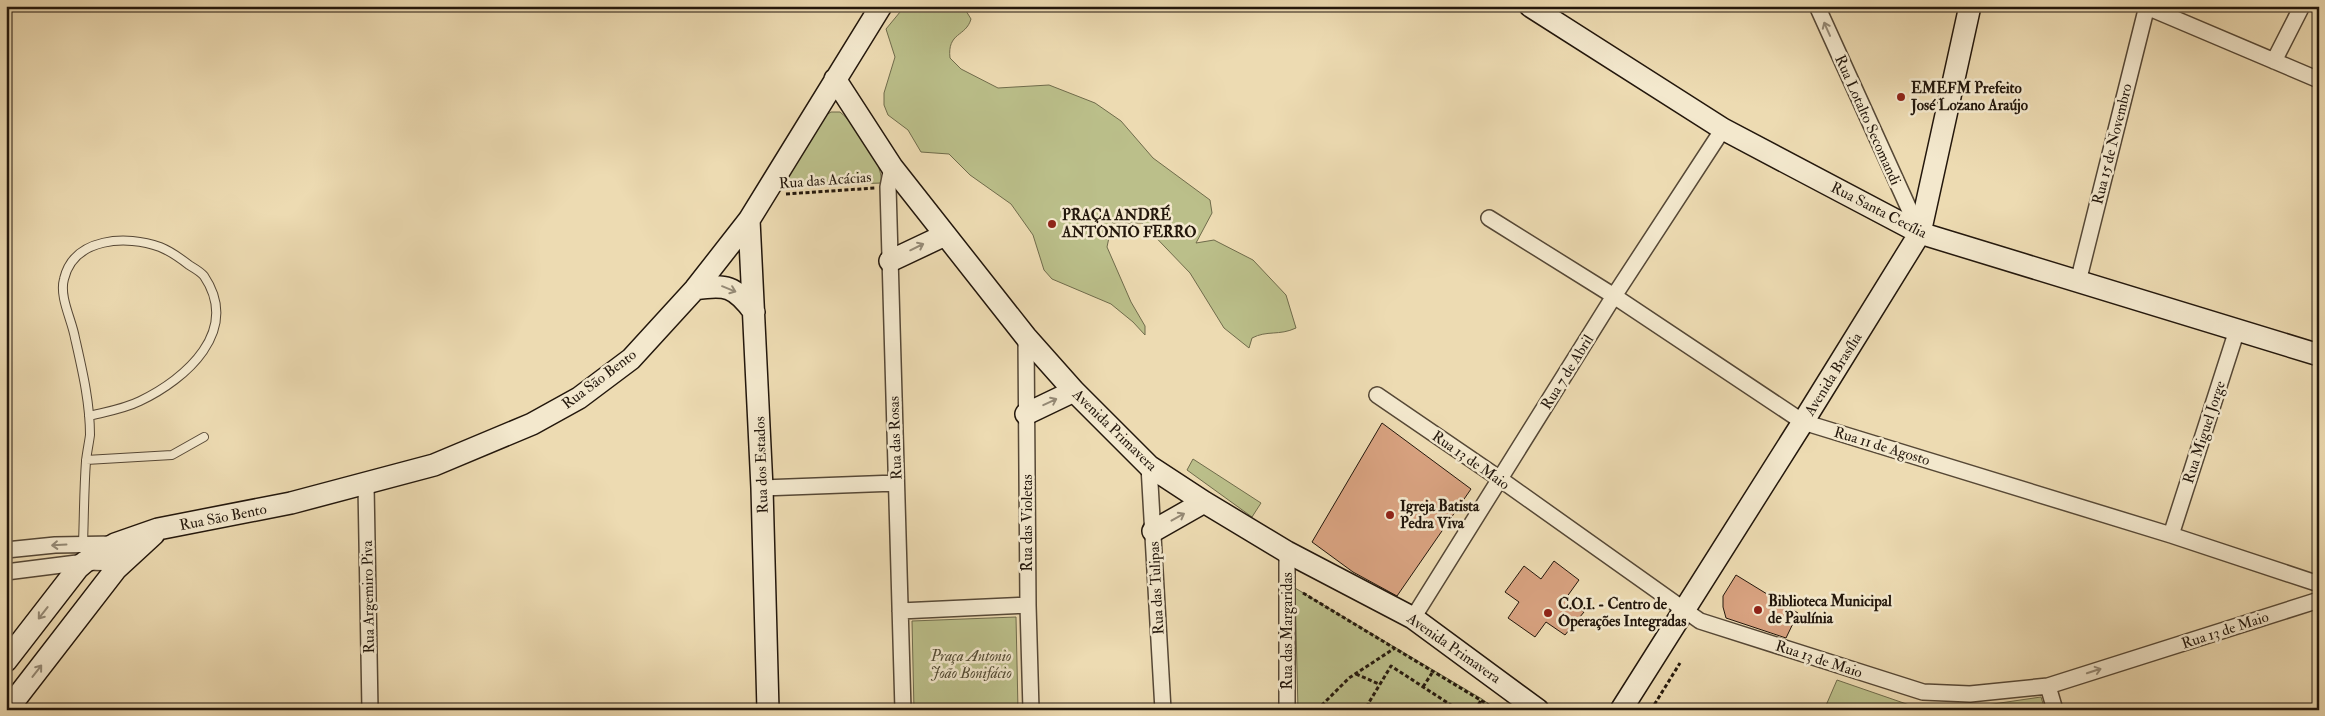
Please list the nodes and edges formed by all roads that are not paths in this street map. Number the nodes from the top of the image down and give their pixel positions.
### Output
1 (882, 6) edge
2 (1530, 6) edge
3 (1817, 6) edge
4 (1970, 6) edge
5 (2302, 6) edge
6 (2147, 7) edge
7 (2274, 61) junction
8 (835, 79) junction
9 (2319, 80) edge
10 (1723, 128) junction
11 (890, 177) junction
12 (1488, 218) dead end
13 (749, 220) junction
14 (1920, 233) junction
15 (945, 235) junction
16 (890, 261) junction
17 (2078, 282) junction
18 (695, 289) junction
19 (1614, 296) junction
20 (754, 312) junction
21 (2237, 330) junction
22 (1026, 337) junction
23 (2319, 355) edge
24 (1074, 391) junction
25 (1377, 396) dead end
26 (1026, 414) junction
27 (89, 416) junction
28 (1803, 422) junction
29 (204, 437) dead end
30 (86, 460) junction
31 (1149, 466) junction
32 (1500, 479) junction
33 (896, 483) junction
34 (366, 485) junction
35 (762, 488) junction
36 (1204, 502) junction
37 (158, 529) junction
38 (1152, 531) junction
39 (2171, 535) junction
40 (6, 550) edge
41 (1287, 552) junction
42 (84, 553) junction
43 (119, 553) junction
44 (6, 572) edge
45 (2319, 584) edge
46 (2319, 600) edge
47 (1028, 605) junction
48 (1683, 609) junction
49 (900, 611) junction
50 (1413, 618) junction
51 (6, 660) edge
52 (2048, 686) junction
53 (7, 710) edge
54 (370, 710) edge
55 (768, 710) edge
56 (903, 710) edge
57 (1031, 710) edge
58 (1163, 710) edge
59 (1287, 710) edge
60 (1538, 710) edge
61 (1621, 710) edge
62 (2055, 710) edge

1 - 8 street, Rua São Bento
2 - 10 street, Rua Santa Cecília
14 -> 3 street, Rua Lotalto Secomandi
4 - 14 street, Avenida Brasília
5 - 7 street
6 - 7 street
6 - 17 street, Rua 15 de Novembro
7 - 9 street
8 - 11 street, Avenida Primavera
8 - 13 street, Rua São Bento
10 - 14 street, Rua Santa Cecília
10 - 19 street, Rua 7 de Abril
11 - 15 street, Avenida Primavera
11 - 16 street, Rua das Rosas
12 - 19 street, Rua 11 de Agosto
13 - 18 street, Rua São Bento
13 - 20 street, Rua dos Estados
14 - 17 street, Rua Santa Cecília
14 - 28 street, Avenida Brasília
16 -> 15 street
15 - 22 street, Avenida Primavera
16 - 33 street, Rua das Rosas
17 - 21 street, Rua Santa Cecília
18 -> 20 street
18 - 34 street, Rua São Bento
19 - 28 street, Rua 11 de Agosto
19 - 32 street, Rua 7 de Abril
20 - 35 street, Rua dos Estados
21 - 23 street, Rua Santa Cecília
21 - 39 street, Rua Miguel Jorge
22 - 24 street, Avenida Primavera
22 - 26 street, Rua das Violetas
26 -> 24 street
24 - 31 street, Avenida Primavera
25 - 32 street, Rua 13 de Maio
26 - 47 street, Rua das Violetas
27 - 27 lane
27 - 30 lane
28 - 39 street, Rua 11 de Agosto
28 - 48 street, Avenida Brasília
29 - 30 lane
30 - 42 lane
31 - 36 street, Avenida Primavera
31 - 38 street, Rua das Tulipas
32 - 48 street, Rua 13 de Maio
32 - 50 street, Rua 7 de Abril
33 - 35 street
33 - 49 street, Rua das Rosas
34 - 37 street, Rua São Bento
34 - 54 street, Rua Argemiro Piva
35 - 55 street, Rua dos Estados
38 -> 36 street
36 - 41 street, Avenida Primavera
37 - 43 street, Rua São Bento
37 - 43 street, Rua São Bento
38 - 58 street, Rua das Tulipas
39 - 45 street, Rua 11 de Agosto
42 -> 40 street, Rua São Bento
41 - 50 street, Avenida Primavera
41 - 59 street, Rua das Margaridas
42 - 43 street, Rua São Bento
42 - 44 street, Rua São Bento
42 -> 51 street
53 -> 43 street
52 -> 46 street, Rua 13 de Maio
47 - 49 street
47 - 57 street, Rua das Violetas
48 - 52 street, Rua 13 de Maio
48 - 61 street, Avenida Brasília
49 - 56 street, Rua das Rosas
50 - 60 street, Avenida Primavera
52 - 62 street

